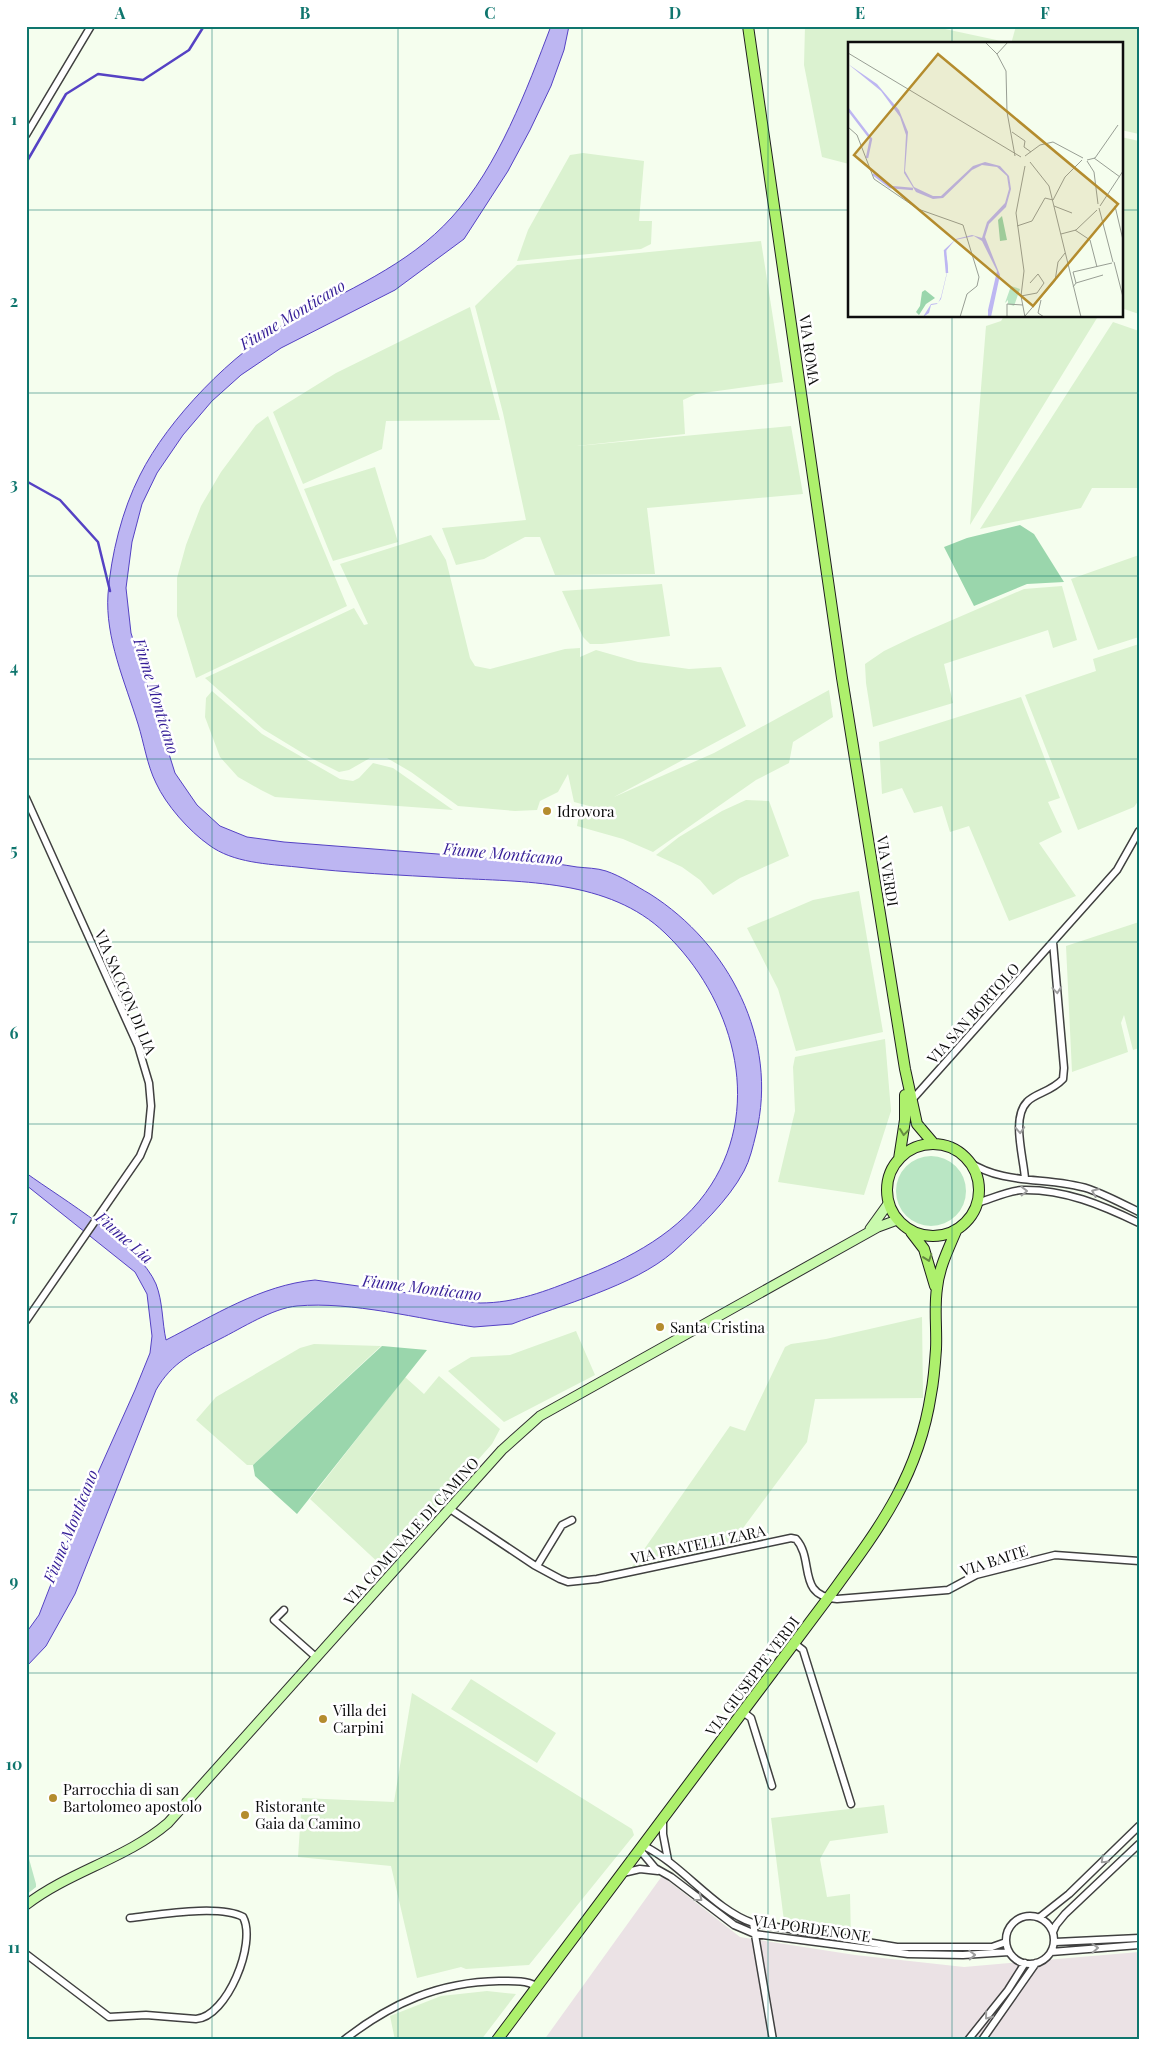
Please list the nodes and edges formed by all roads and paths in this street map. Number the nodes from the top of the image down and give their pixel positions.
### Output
1 (91, 26) edge
2 (748, 26) edge
3 (26, 135) edge
4 (842, 678) joint
5 (26, 798) edge
6 (1139, 831) edge
7 (1053, 942) junction
8 (905, 1069) junction
9 (911, 1101) junction
10 (934, 1144) junction
11 (898, 1159) junction
12 (969, 1162) junction
13 (1025, 1179) junction
14 (977, 1203) junction
15 (888, 1204) junction
16 (1139, 1212) edge
17 (897, 1220) junction
18 (1139, 1223) edge
19 (910, 1231) junction
20 (956, 1231) junction
21 (865, 1234) junction
22 (936, 1290) junction
23 (26, 1321) edge
24 (450, 1509) junction
25 (572, 1520) dead end
26 (1139, 1561) edge
27 (537, 1566) junction
28 (828, 1598) junction
29 (284, 1610) dead end
30 (794, 1643) junction
31 (317, 1658) junction
32 (743, 1712) junction
33 (772, 1786) dead end
34 (850, 1804) dead end
35 (663, 1820) junction
36 (1139, 1826) edge
37 (1139, 1844) edge
38 (642, 1848) junction
39 (668, 1860) junction
40 (659, 1871) junction
41 (623, 1873) junction
42 (26, 1905) edge
43 (1040, 1917) junction
44 (130, 1918) dead end
45 (753, 1924) junction
46 (1053, 1932) junction
47 (754, 1934) junction
48 (1139, 1938) edge
49 (1006, 1942) junction
50 (1054, 1942) junction
51 (1139, 1945) edge
52 (1009, 1952) junction
53 (1052, 1952) junction
54 (26, 1954) edge
55 (1026, 1963) junction
56 (1036, 1963) junction
57 (536, 1986) junction
58 (344, 2040) edge
59 (497, 2040) edge
60 (773, 2040) edge
61 (968, 2040) edge
62 (982, 2040) edge

1 - 3 street
2 - 4 main road, VIA ROMA
4 - 8 main road, VIA VERDI
5 - 23 street, VIA SACCON DI LIA
6 - 7 street, VIA SAN BORTOLO
7 - 9 street, VIA SAN BORTOLO
7 -> 13 street
8 - 9 main road
8 -> 11 main road
9 - 10 main road
10 - 11 main road
10 - 12 main road
11 - 15 main road
12 - 13 street
12 - 14 main road
16 -> 13 street
14 -> 18 street
14 - 20 main road
15 - 17 main road
15 - 21 street, VIA COMUNALE DI CAMINO
17 - 19 main road
17 - 21 street, VIA COMUNALE DI CAMINO
19 - 20 main road
19 -> 22 main road
20 - 22 main road
21 - 24 street, VIA COMUNALE DI CAMINO
22 - 28 main road, VIA GIUSEPPE VERDI
24 - 27 street, VIA FRATELLI ZARA
24 - 31 street, VIA COMUNALE DI CAMINO
25 - 27 street
26 - 28 street, VIA BAITE
27 - 28 street, VIA FRATELLI ZARA
28 - 30 main road, VIA GIUSEPPE VERDI
29 - 31 street
30 - 32 main road, VIA GIUSEPPE VERDI
30 - 34 street
31 - 42 street, VIA COMUNALE DI CAMINO
32 - 33 street
32 - 35 main road, VIA GIUSEPPE VERDI
35 - 38 main road, VIA GIUSEPPE VERDI
35 - 39 street
36 -> 43 street
37 - 46 street
38 - 39 street, VIA PORDENONE
38 - 40 street, VIA PORDENONE
38 - 41 main road, VIA GIUSEPPE VERDI
39 - 45 street, VIA PORDENONE
40 - 41 street
40 -> 47 street, VIA PORDENONE
41 - 57 main road, VIA GIUSEPPE VERDI
43 - 46 street
43 - 49 street
44 - 54 street
45 - 47 street
45 - 49 street, VIA PORDENONE
46 - 50 street
47 -> 52 street, VIA PORDENONE
47 - 60 street
48 - 50 street
49 - 52 street
50 - 53 street
53 -> 51 street
52 - 55 street
53 - 56 street
55 - 56 street
55 -> 61 street
56 - 62 street
57 - 58 street
57 - 59 main road, VIA GIUSEPPE VERDI

